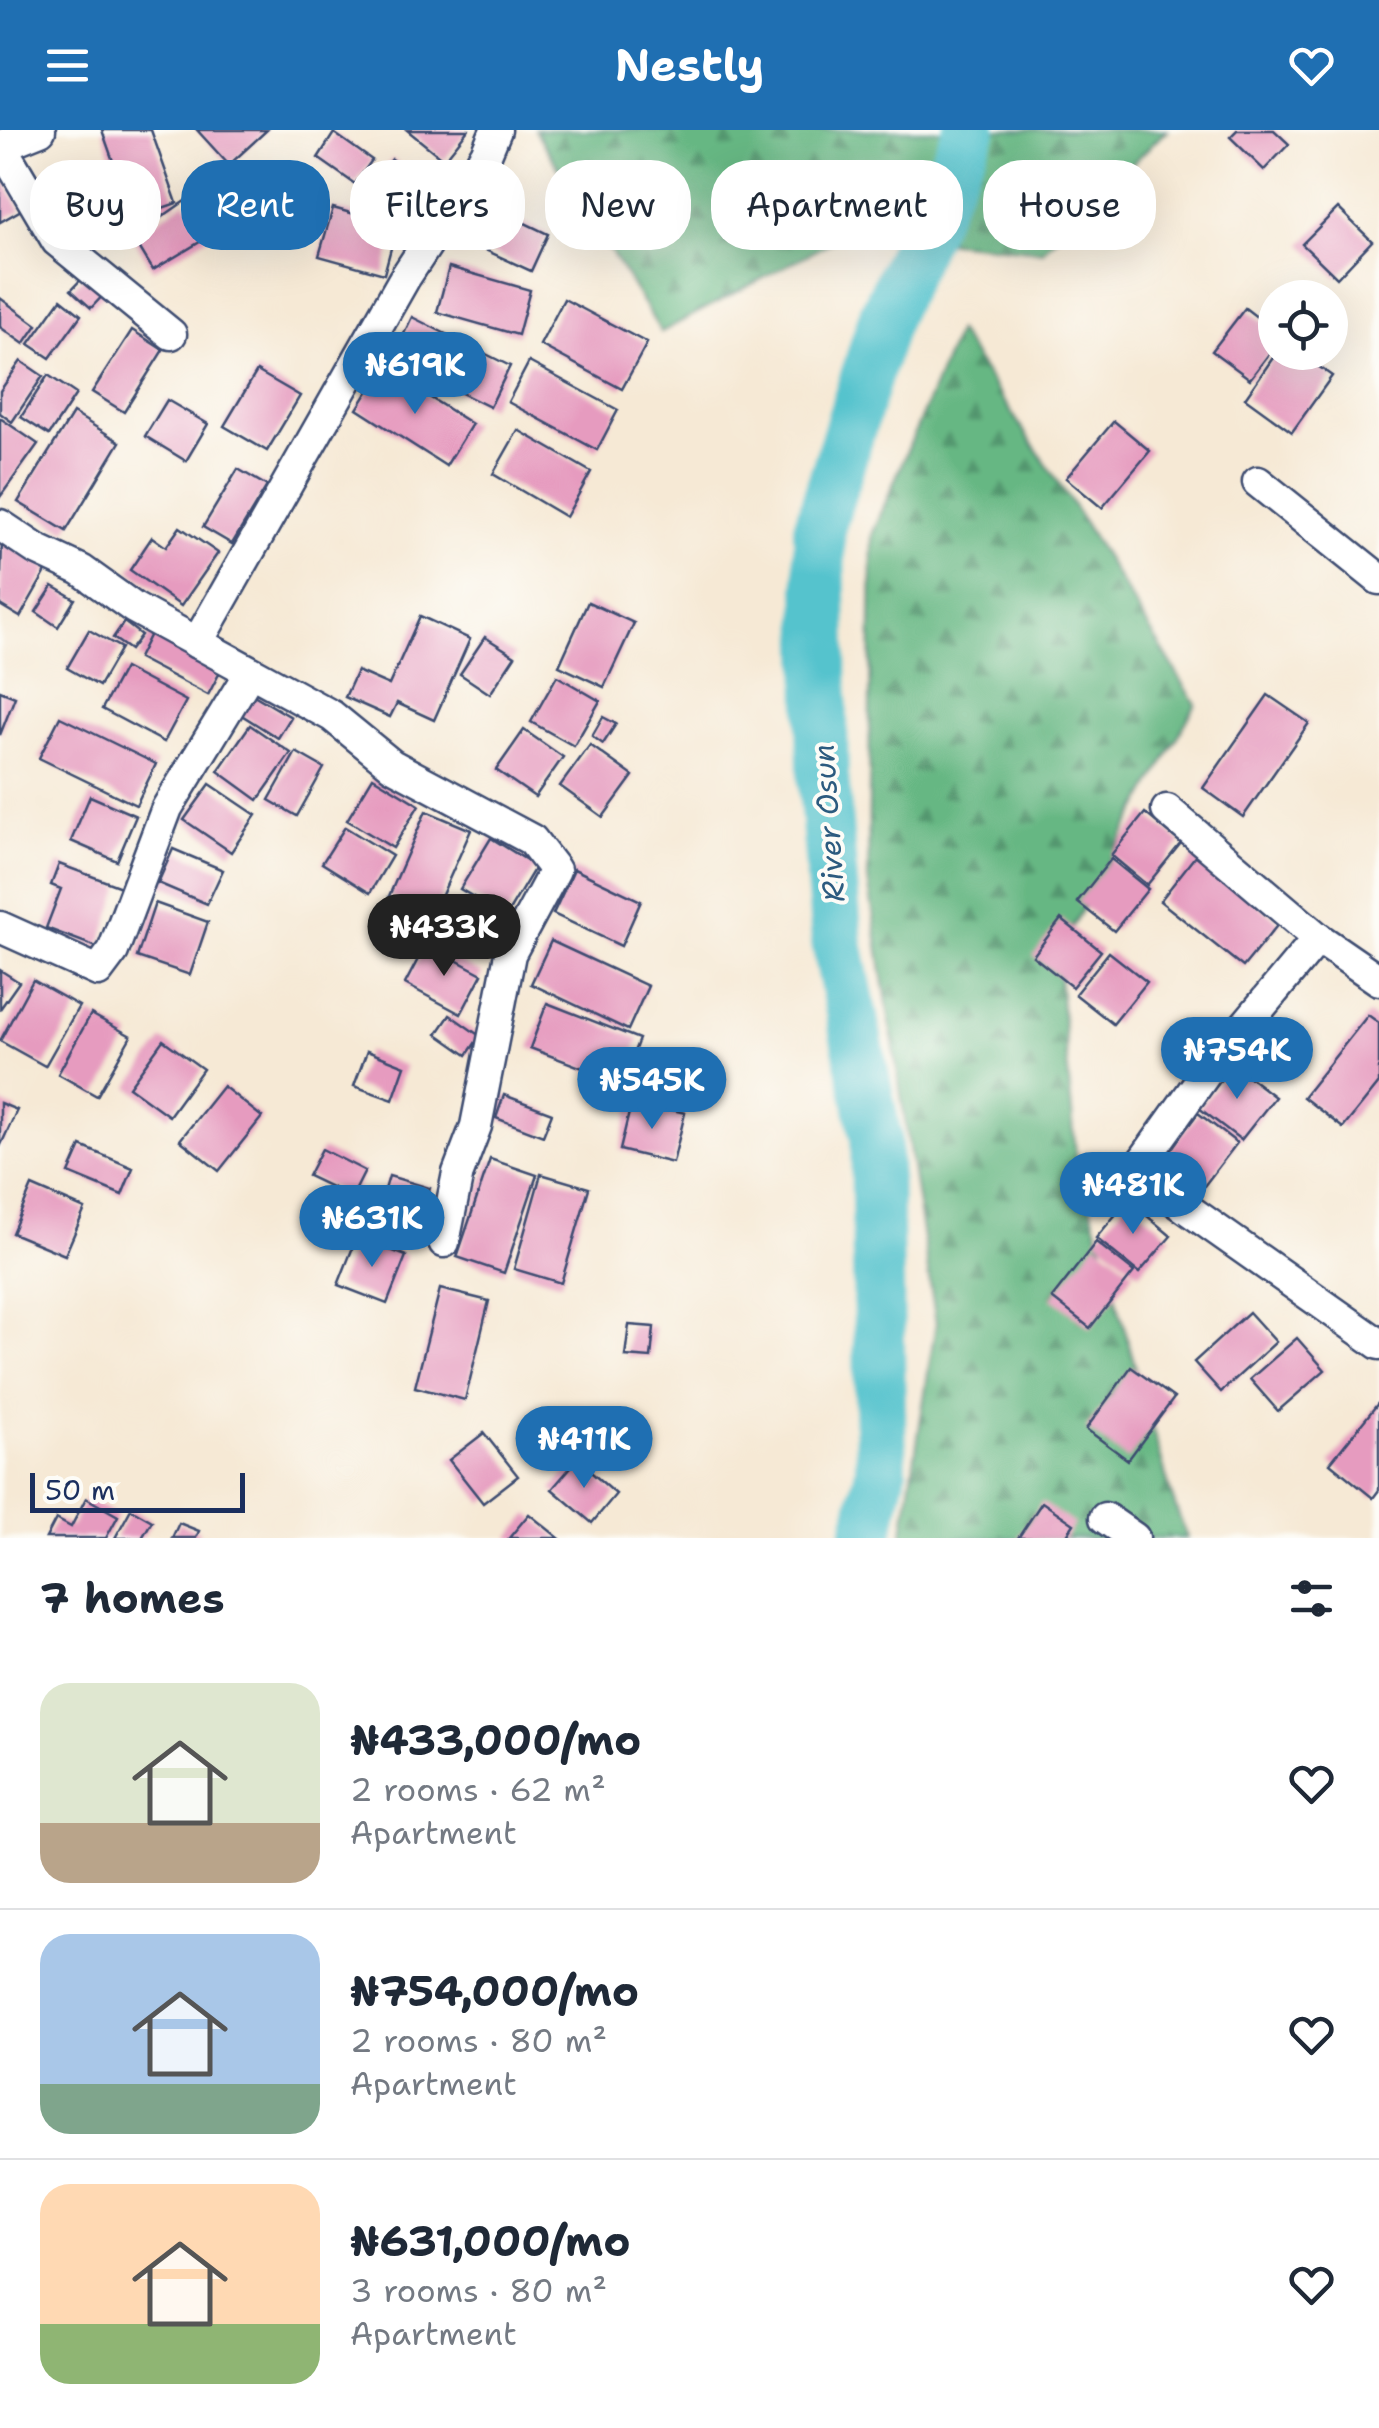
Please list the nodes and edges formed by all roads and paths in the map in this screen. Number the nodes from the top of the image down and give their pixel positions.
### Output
1 (40, 130) edge
2 (496, 130) edge
3 (1, 146) edge
4 (171, 334) dead end
5 (1258, 482) dead end
6 (0, 525) edge
7 (1379, 578) edge
8 (197, 643) junction
9 (250, 672) junction
10 (1168, 810) dead end
11 (0, 927) edge
12 (1318, 938) junction
13 (1379, 980) edge
14 (444, 1242) dead end
15 (1379, 1344) edge
16 (1105, 1518) dead end
17 (1134, 1538) edge

1 - 3 street
2 - 8 street
3 - 4 street
5 - 7 street
6 - 8 street
8 - 9 street
9 - 11 street
9 - 14 street
10 - 12 street
12 - 13 street
12 - 15 street
16 - 17 street

